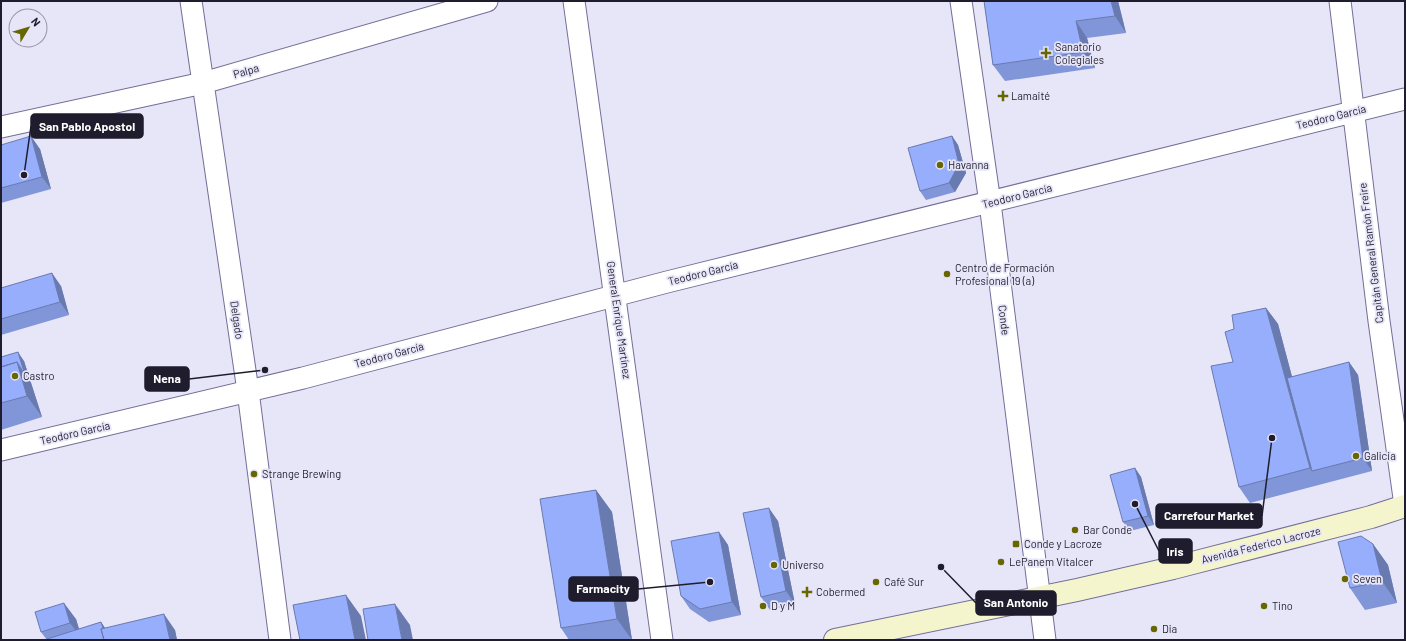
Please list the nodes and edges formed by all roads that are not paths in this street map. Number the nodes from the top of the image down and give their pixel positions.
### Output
1 (191, 1) edge
2 (487, 1) edge
3 (574, 1) edge
4 (961, 1) edge
5 (1340, 1) edge
6 (203, 83) junction
7 (1405, 99) edge
8 (1354, 111) junction
9 (1, 127) edge
10 (990, 203) junction
11 (616, 295) junction
12 (248, 391) junction
13 (1, 450) edge
14 (1405, 505) edge
15 (1040, 597) junction
16 (280, 640) edge
17 (662, 640) edge
18 (835, 640) edge
19 (1045, 640) edge

1 - 6 street, Delgado
2 - 6 street, Palpa
3 - 11 street, General Enrique Martínez
4 - 10 street, Conde
5 - 8 street, Capitán General Ramón Freire
6 - 9 street, Palpa
6 - 12 street, Delgado
7 - 8 street, Teodoro García
8 - 10 street, Teodoro García
8 - 14 street, Capitán General Ramón Freire
10 - 11 street, Teodoro García
10 - 15 street, Conde
11 - 12 street, Teodoro García
11 - 17 street, General Enrique Martínez
12 - 13 street, Teodoro García
12 - 16 street, Delgado
14 - 15 main road, Avenida Federico Lacroze
15 - 18 main road, Avenida Federico Lacroze
15 - 19 street, Conde

